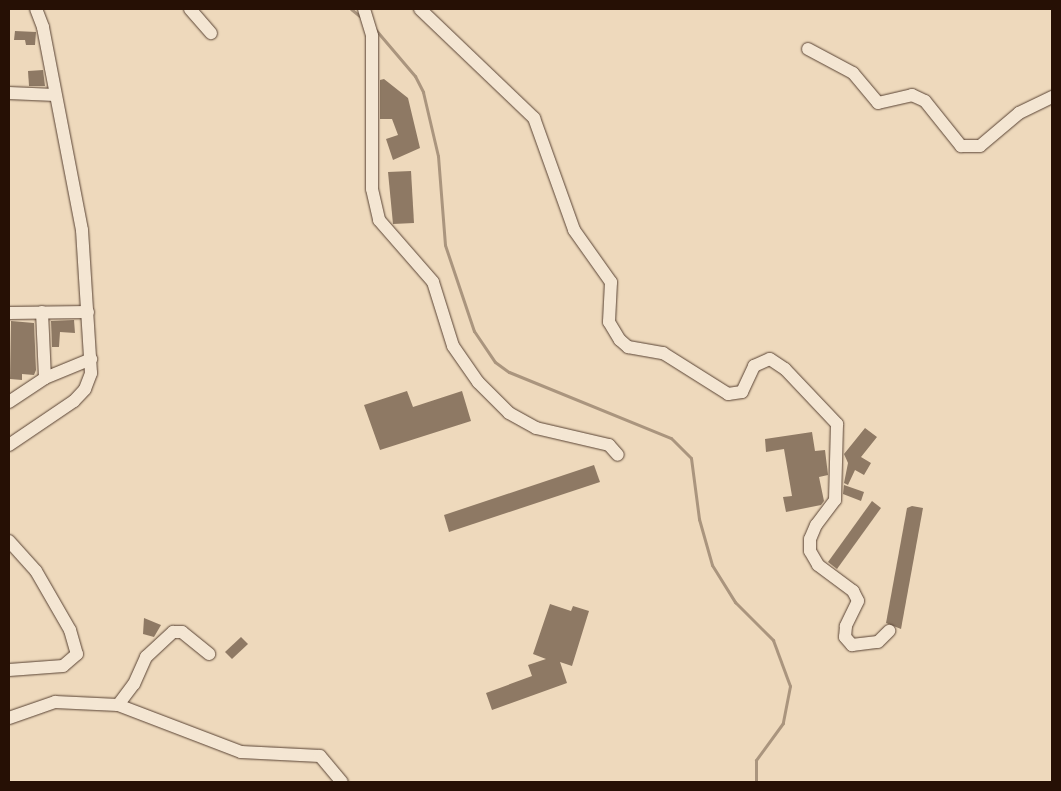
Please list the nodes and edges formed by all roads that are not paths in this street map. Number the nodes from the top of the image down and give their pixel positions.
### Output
1 (36, 9) edge
2 (190, 9) edge
3 (364, 9) edge
4 (420, 9) edge
5 (211, 33) dead end
6 (808, 49) dead end
7 (9, 92) edge
8 (55, 95) junction
9 (1052, 97) edge
10 (42, 312) junction
11 (88, 312) junction
12 (9, 313) edge
13 (91, 359) junction
14 (45, 378) junction
15 (9, 401) edge
16 (9, 445) edge
17 (618, 455) dead end
18 (9, 541) edge
19 (889, 631) dead end
20 (209, 654) dead end
21 (9, 670) edge
22 (118, 705) junction
23 (9, 718) edge
24 (342, 782) edge

1 - 8 street
2 - 5 street
3 - 17 street
4 - 19 street
6 - 9 street
7 - 8 street
8 - 11 street
10 - 11 street
10 - 12 street
10 - 14 street
11 - 13 street
13 - 14 street
13 - 16 street
14 - 15 street
18 - 21 street
20 - 22 street
22 - 23 street
22 - 24 street

